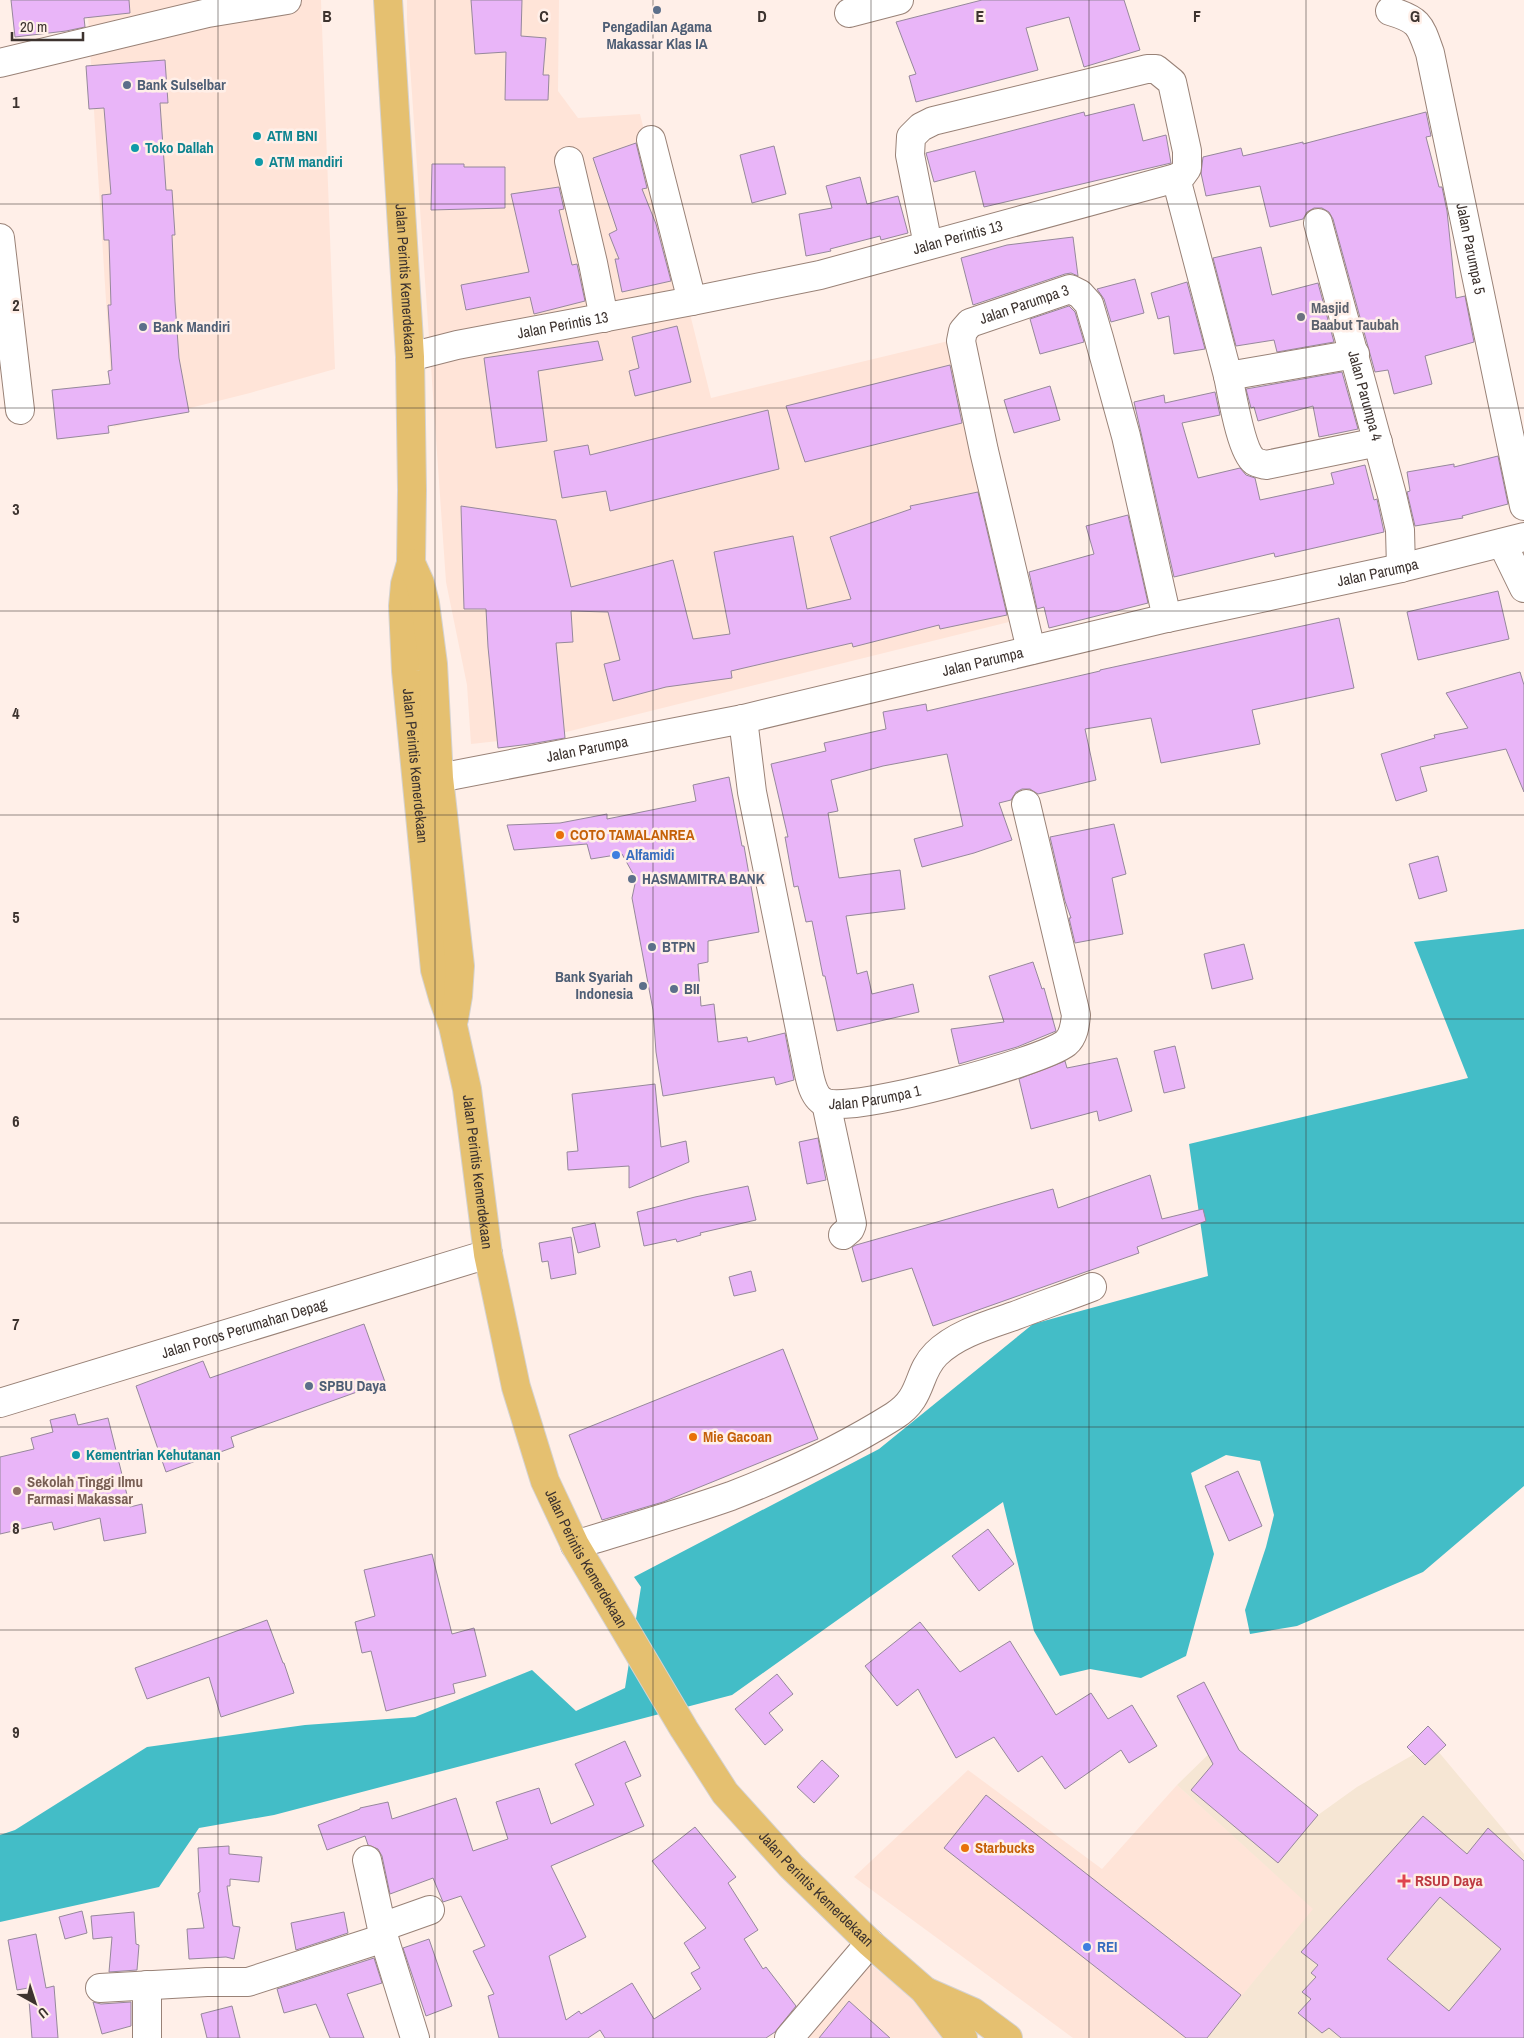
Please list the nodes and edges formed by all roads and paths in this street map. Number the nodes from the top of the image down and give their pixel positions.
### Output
1 (287, 0) edge
2 (388, 0) edge
3 (899, 0) edge
4 (1390, 11) dead end
5 (849, 13) dead end
6 (0, 63) edge
7 (651, 140) dead end
8 (569, 162) dead end
9 (1176, 178) junction
10 (1318, 223) dead end
11 (0, 238) edge
12 (928, 244) junction
13 (692, 301) junction
14 (604, 318) junction
15 (1355, 354) junction
16 (410, 357) junction
17 (7, 372) edge
18 (1228, 376) junction
19 (20, 410) dead end
20 (1378, 442) junction
21 (1524, 506) edge
22 (1513, 540) edge
23 (411, 563) junction
24 (1400, 568) junction
25 (1524, 588) edge
26 (1168, 618) junction
27 (1030, 650) junction
28 (743, 719) junction
29 (439, 778) junction
30 (1026, 804) dead end
31 (453, 1026) junction
32 (826, 1103) junction
33 (843, 1235) dead end
34 (488, 1254) junction
35 (1092, 1287) dead end
36 (0, 1403) edge
37 (575, 1544) junction
38 (367, 1860) dead end
39 (430, 1910) dead end
40 (383, 1933) junction
41 (870, 1943) junction
42 (147, 1986) junction
43 (100, 1988) dead end
44 (924, 1990) junction
45 (148, 2038) edge
46 (415, 2038) edge
47 (789, 2038) edge
48 (963, 2038) edge
49 (1008, 2038) edge

1 - 6 street
2 - 16 highway, Jalan Perintis Kemerdekaan
3 - 5 street
4 - 21 street, Jalan Parumpa 5
7 - 13 street
8 - 14 street
9 - 12 street, Jalan Perintis 13
9 - 12 street
9 - 18 street
10 - 15 street, Jalan Parumpa 4
11 - 17 street
12 - 13 street, Jalan Perintis 13
13 - 14 street, Jalan Perintis 13
14 - 16 street, Jalan Perintis 13
15 - 18 street
15 - 20 street, Jalan Parumpa 4
16 - 23 highway, Jalan Perintis Kemerdekaan
17 - 19 street
18 - 20 street
20 - 24 street, Jalan Parumpa 4
22 - 24 street, Jalan Parumpa
22 - 25 street
23 - 29 highway, Jalan Perintis Kemerdekaan
23 - 31 highway, Jalan Perintis Kemerdekaan
24 - 26 street, Jalan Parumpa
26 - 27 street, Jalan Parumpa
26 - 27 street, Jalan Parumpa 3
27 - 28 street, Jalan Parumpa
28 - 29 street, Jalan Parumpa
28 - 32 street, Jalan Parumpa 1
29 - 31 highway, Jalan Perintis Kemerdekaan
30 - 32 street, Jalan Parumpa 1
31 - 34 highway, Jalan Perintis Kemerdekaan
32 - 33 street
34 - 36 street, Jalan Poros Perumahan Depag
34 - 37 highway, Jalan Perintis Kemerdekaan
35 - 37 street
37 - 41 highway, Jalan Perintis Kemerdekaan
38 - 40 street
39 - 40 street
40 - 42 street
40 - 46 street
41 - 44 highway, Jalan Perintis Kemerdekaan
41 - 47 street
42 - 43 street
42 - 45 street
44 - 48 highway, Jalan Perintis Kemerdekaan
44 - 49 highway, Jalan Perintis Kemerdekaan

